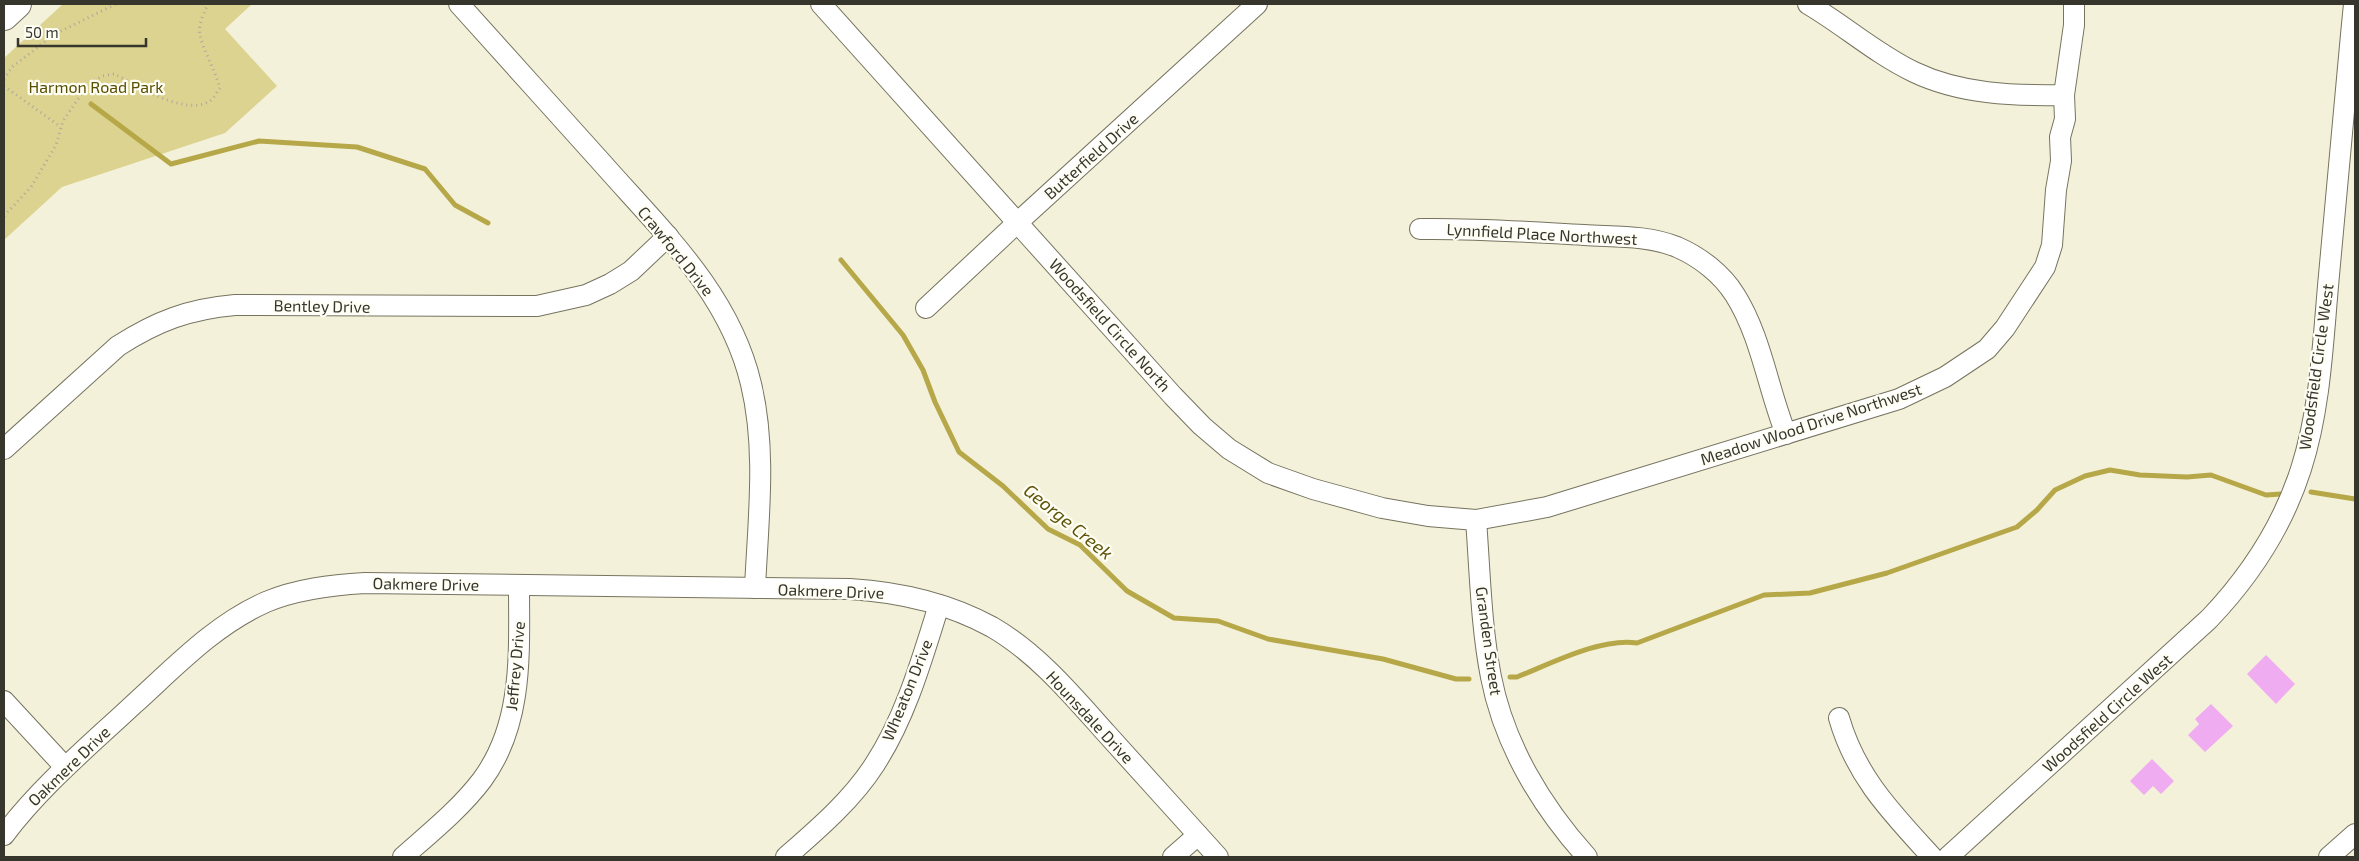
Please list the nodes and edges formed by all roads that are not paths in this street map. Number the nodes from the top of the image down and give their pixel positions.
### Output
1 (17, 4) edge
2 (459, 4) edge
3 (821, 4) edge
4 (1257, 4) edge
5 (1808, 4) edge
6 (2074, 4) edge
7 (2354, 4) edge
8 (4, 16) edge
9 (2064, 95) junction
10 (1017, 223) junction
11 (1420, 229) dead end
12 (668, 236) junction
13 (926, 308) dead end
14 (1786, 434) junction
15 (4, 449) edge
16 (1476, 520) junction
17 (519, 585) junction
18 (755, 588) junction
19 (939, 605) junction
20 (4, 702) edge
21 (1839, 718) dead end
22 (64, 767) junction
23 (2355, 834) edge
24 (4, 835) edge
25 (1198, 835) junction
26 (403, 857) edge
27 (786, 857) edge
28 (1173, 857) edge
29 (1218, 857) edge
30 (1587, 857) edge
31 (1932, 857) edge
32 (1948, 857) edge
33 (2329, 857) edge

1 - 8 main road
2 - 12 street, Crawford Drive
3 - 10 street, Woodsfield Circle North
4 - 10 street, Butterfield Drive
5 - 9 street
6 - 9 street, Meadow Wood Drive Northwest
7 - 32 street, Woodsfield Circle West
9 - 14 street, Meadow Wood Drive Northwest
10 - 13 street, Butterfield Drive
10 - 16 street, Woodsfield Circle North
11 - 14 street, Lynnfield Place Northwest
12 - 15 street, Bentley Drive
12 - 18 street, Crawford Drive
14 - 16 street, Meadow Wood Drive Northwest
16 - 30 street, Granden Street
17 - 18 street, Oakmere Drive
17 - 22 street, Oakmere Drive
17 - 26 street, Jeffrey Drive
18 - 19 street, Oakmere Drive
19 - 25 street, Hounsdale Drive
19 - 27 street, Wheaton Drive
20 - 22 street
21 - 31 street
22 - 24 street, Oakmere Drive
23 - 33 street
25 - 28 street
25 - 29 street, Hounsdale Drive

